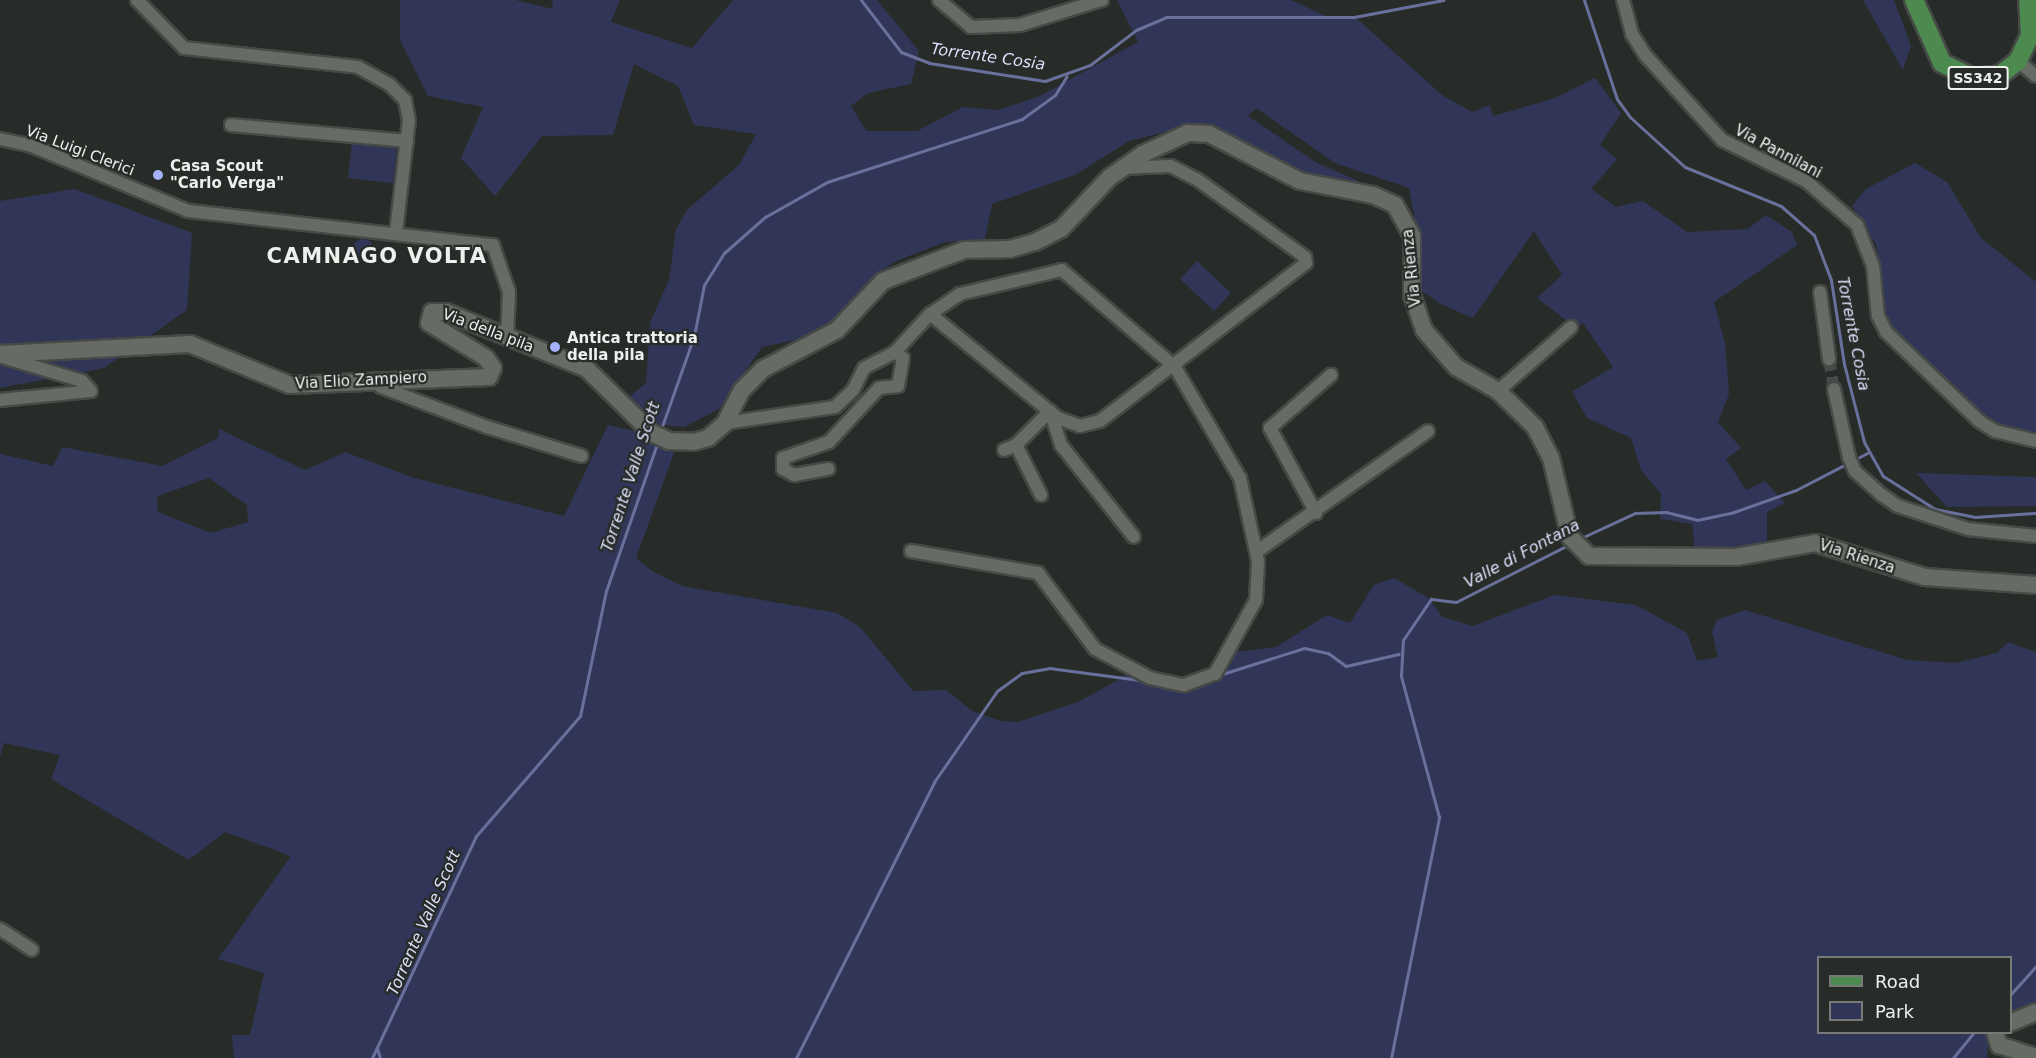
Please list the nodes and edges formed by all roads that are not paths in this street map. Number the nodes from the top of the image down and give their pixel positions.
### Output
1 (137, 0) edge
2 (939, 0) edge
3 (1102, 0) edge
4 (1623, 0) edge
5 (1914, 0) edge
6 (2028, 0) edge
7 (2018, 61) junction
8 (2036, 76) edge
9 (231, 125) dead end
10 (0, 139) edge
11 (407, 141) junction
12 (1120, 168) junction
13 (396, 232) junction
14 (1820, 292) dead end
15 (930, 314) junction
16 (428, 315) joint
17 (1571, 327) dead end
18 (507, 339) junction
19 (895, 352) junction
20 (0, 355) edge
21 (1829, 359) tunnel mouth
22 (1175, 367) junction
23 (1331, 375) dead end
24 (377, 378) junction
25 (1834, 388) tunnel mouth
26 (1498, 391) junction
27 (0, 400) edge
28 (1050, 411) junction
29 (724, 423) junction
30 (1428, 431) dead end
31 (669, 441) joint
32 (2036, 441) edge
33 (582, 456) dead end
34 (828, 469) dead end
35 (1041, 495) dead end
36 (1316, 513) junction
37 (2036, 536) edge
38 (1134, 537) dead end
39 (911, 551) dead end
40 (1256, 552) junction
41 (2036, 585) edge
42 (0, 929) edge
43 (32, 950) dead end
44 (2036, 1012) edge
45 (2012, 1022) edge
46 (1996, 1034) edge
47 (2036, 1057) edge

1 - 11 street
2 - 3 street
4 - 32 street, Via Pannilani
5 - 7 main road, SS342
6 - 7 main road, SS342
7 - 8 street
9 - 11 street
10 - 13 street, Via Luigi Clerici
11 - 13 street
12 - 22 street
12 - 26 street, Via Rienza
12 - 29 street, Via Rienza
13 - 18 street, Via Luigi Clerici
14 - 21 street
15 - 19 street
15 - 22 street
15 - 28 street
16 - 18 street, Via della pila
16 - 24 street, Via Elio Zampiero
17 - 26 street
18 - 31 street, Via della pila
19 - 29 street
19 - 34 street
20 - 24 street, Via Elio Zampiero
20 - 27 street
22 - 28 street
22 - 40 street
23 - 36 street
24 - 33 street
25 - 37 street
26 - 41 street, Via Rienza
28 - 35 street
28 - 38 street
29 - 31 street, Via Rienza
30 - 36 street
36 - 40 street
39 - 40 street
42 - 43 street
44 - 45 street
46 - 47 street

